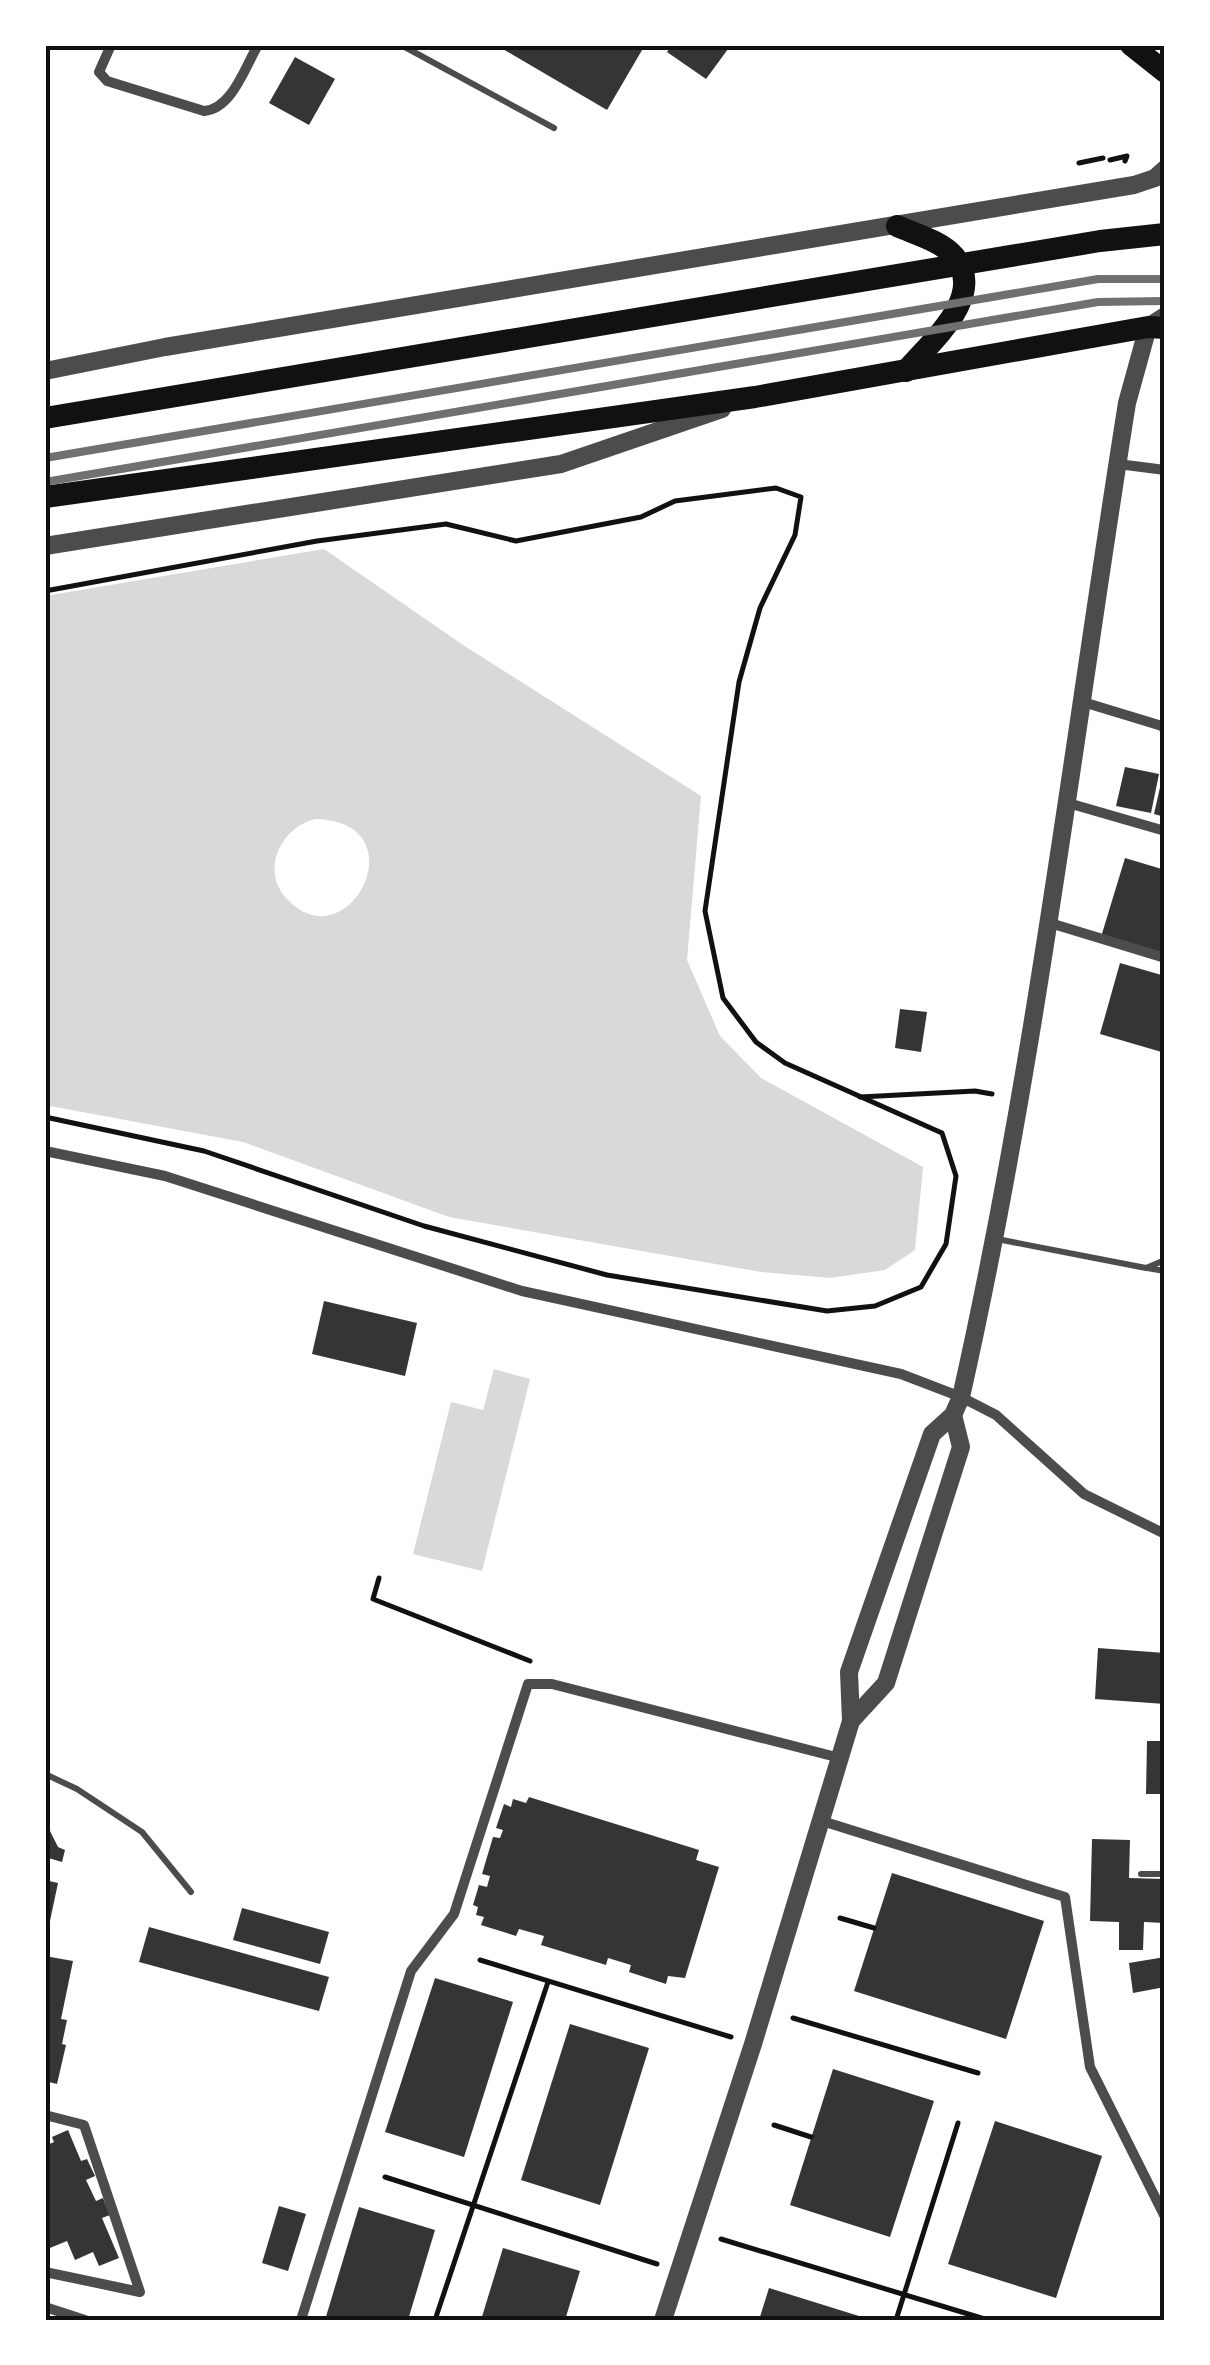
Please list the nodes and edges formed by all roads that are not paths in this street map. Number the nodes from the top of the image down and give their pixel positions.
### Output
1 (111, 45) edge
2 (258, 45) edge
3 (401, 45) edge
4 (1131, 45) edge
5 (1165, 72) edge
6 (554, 128) dead end
7 (1165, 169) edge
8 (897, 226) junction
9 (1165, 234) edge
10 (1159, 324) edge
11 (45, 371) edge
12 (906, 372) junction
13 (755, 397) junction
14 (45, 418) edge
15 (1118, 464) junction
16 (1165, 470) edge
17 (45, 497) edge
18 (45, 546) edge
19 (1083, 702) junction
20 (1165, 730) edge
21 (1068, 803) junction
22 (1165, 831) edge
23 (1050, 923) junction
24 (1165, 958) edge
25 (45, 1151) edge
26 (996, 1239) junction
27 (1165, 1260) edge
28 (1146, 1268) junction
29 (1165, 1271) edge
30 (962, 1397) junction
31 (953, 1415) junction
32 (1165, 1534) edge
33 (851, 1720) junction
34 (840, 1758) junction
35 (45, 1774) edge
36 (822, 1821) junction
37 (1140, 1874) dead end
38 (1165, 1874) edge
39 (191, 1892) dead end
40 (45, 2116) edge
41 (1165, 2217) edge
42 (45, 2272) edge
43 (45, 2307) edge
44 (85, 2320) edge
45 (301, 2320) edge
46 (663, 2320) edge

1 - 2 street
3 - 6 lane
4 - 5 main road
7 - 8 street
8 - 11 street
8 - 12 main road
9 - 14 main road
10 - 12 main road
10 - 15 street
12 - 13 main road
13 - 17 main road
13 - 18 street
15 - 16 street
15 - 19 street
19 - 20 street
19 - 21 street
21 - 22 street
21 - 23 street
23 - 24 street
23 - 26 street
25 - 30 street
26 - 28 lane
26 - 30 street
27 - 28 lane
28 - 29 lane
30 - 31 street
30 - 32 street
31 - 33 street
31 - 33 street
33 - 34 street
34 - 36 street
34 - 45 street
35 - 39 lane
36 - 41 street
36 - 46 street
37 - 38 lane
40 - 42 street
43 - 44 street

